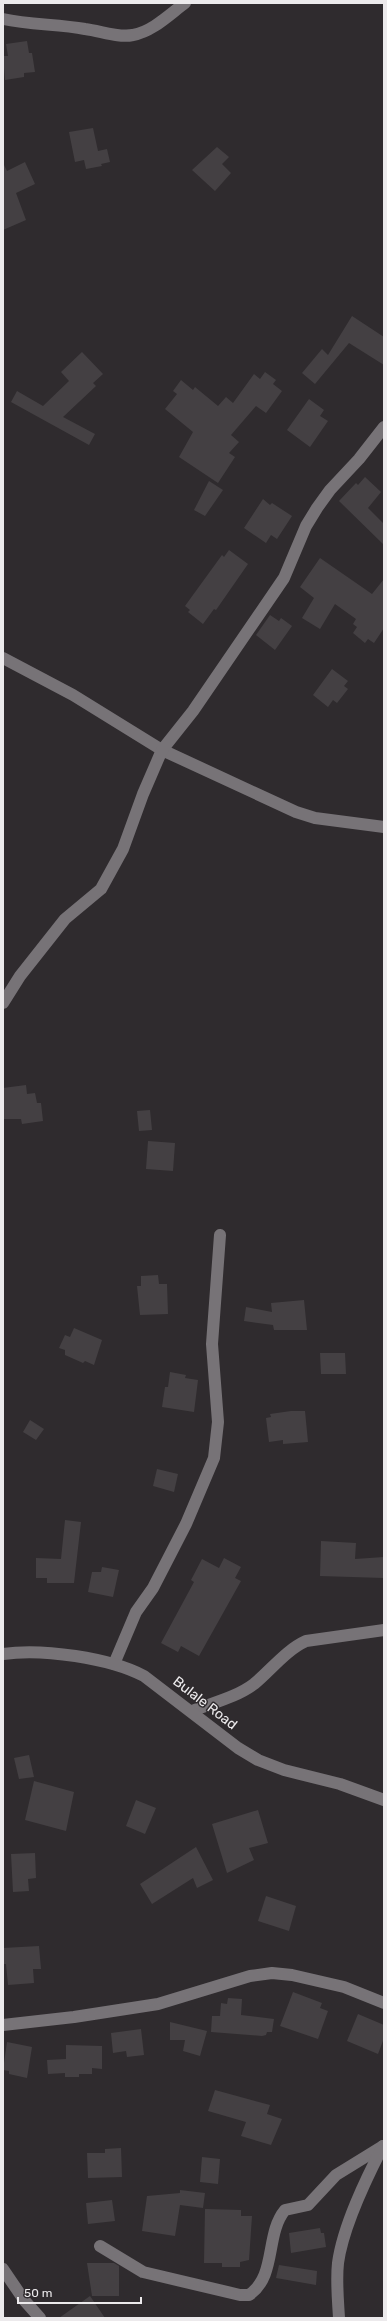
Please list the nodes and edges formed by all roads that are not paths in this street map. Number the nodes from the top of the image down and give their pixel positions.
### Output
1 (185, 3) edge
2 (3, 19) edge
3 (384, 427) edge
4 (3, 658) edge
5 (162, 750) junction
6 (384, 827) edge
7 (3, 1003) edge
8 (220, 1235) dead end
9 (384, 1630) edge
10 (3, 1654) edge
11 (114, 1664) junction
12 (192, 1711) junction
13 (384, 1800) edge
14 (384, 2003) edge
15 (3, 2025) edge
16 (384, 2146) edge
17 (100, 2246) dead end
18 (3, 2269) edge
19 (40, 2318) edge
20 (339, 2318) edge

1 - 2 street
3 - 5 street
4 - 5 street
5 - 6 street
5 - 7 street
8 - 11 street
9 - 12 street
10 - 11 street, Bulale Road
11 - 12 street, Bulale Road
12 - 13 street, Bulale Road
14 - 15 street
16 - 17 street
16 - 20 street
18 - 19 street

